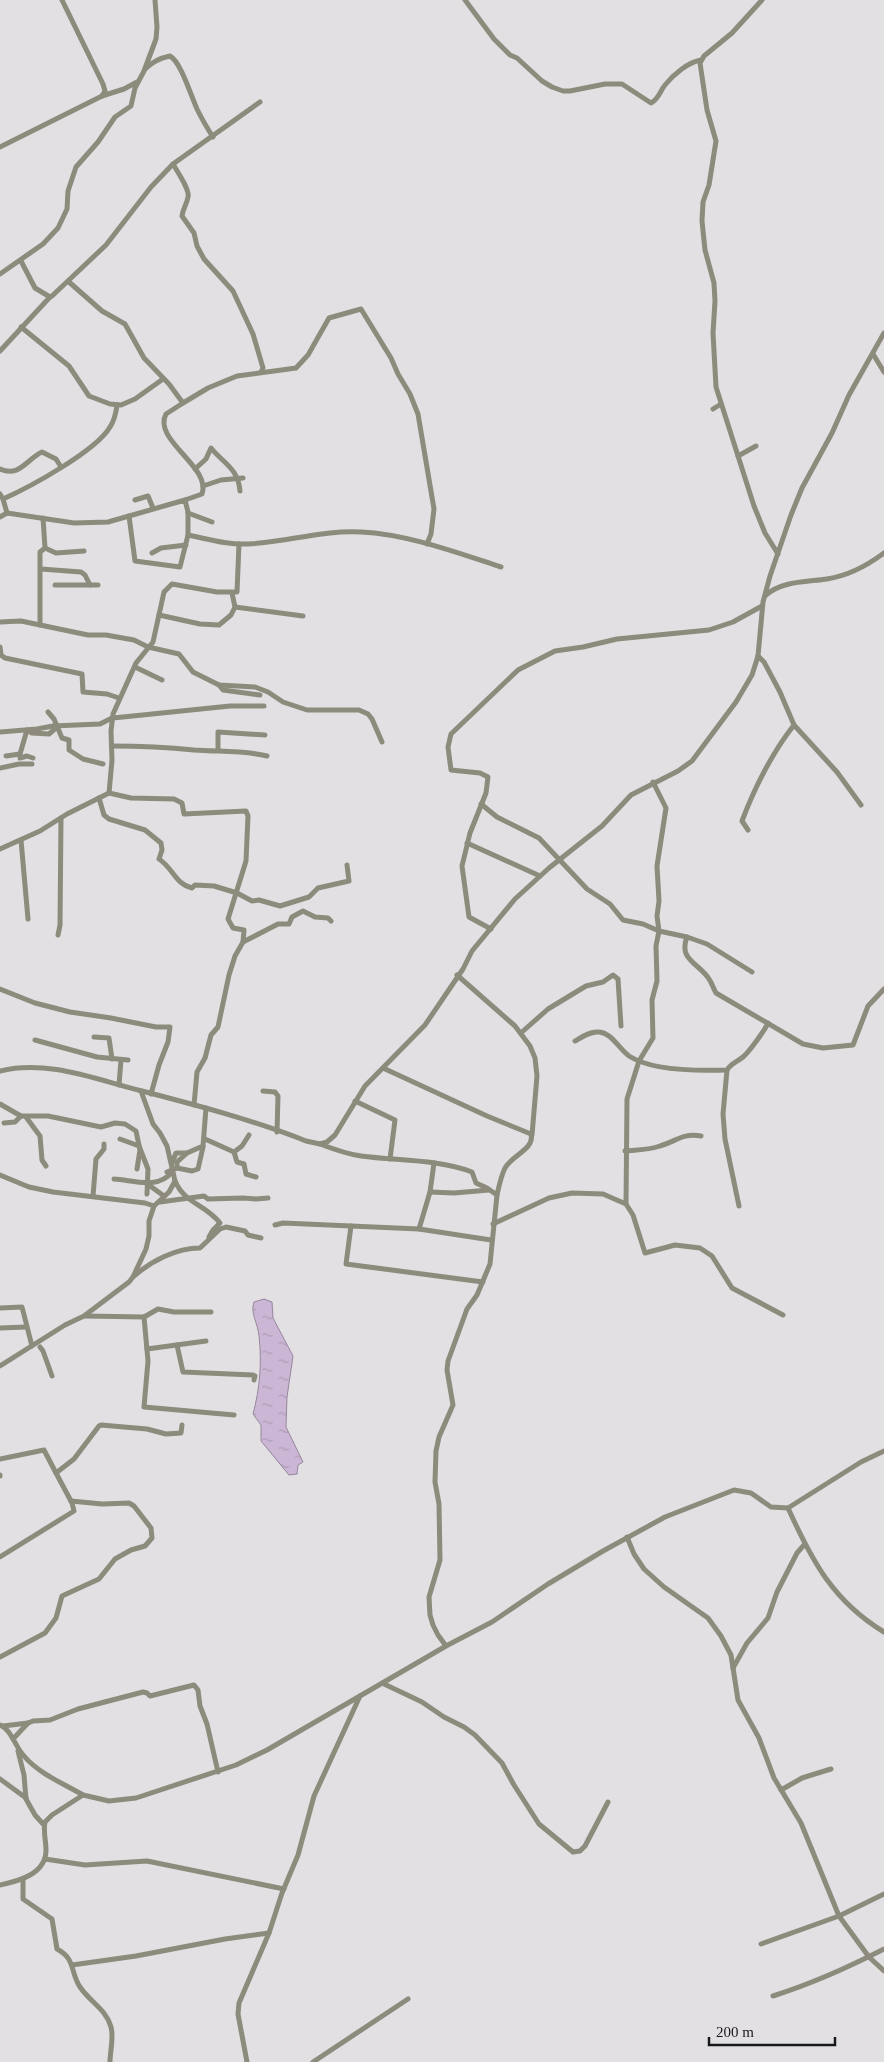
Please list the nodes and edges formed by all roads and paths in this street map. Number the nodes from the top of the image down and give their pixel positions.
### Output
1 (62, 0) edge
2 (155, 0) edge
3 (465, 0) edge
4 (762, 0) edge
5 (701, 60) junction
6 (144, 71) junction
7 (137, 81) junction
8 (102, 96) junction
9 (260, 102) dead end
10 (213, 137) junction
11 (0, 147) edge
12 (173, 164) junction
13 (21, 261) junction
14 (0, 274) edge
15 (69, 282) junction
16 (50, 297) junction
17 (21, 327) junction
18 (884, 332) edge
19 (0, 351) edge
20 (873, 354) junction
21 (261, 372) junction
22 (884, 372) edge
23 (163, 378) junction
24 (183, 403) junction
25 (721, 404) junction
26 (117, 405) junction
27 (713, 409) dead end
28 (756, 446) dead end
29 (738, 456) junction
30 (61, 467) junction
31 (0, 469) edge
32 (195, 469) junction
33 (236, 478) junction
34 (244, 478) dead end
35 (203, 486) junction
36 (151, 490) dead end
37 (240, 491) dead end
38 (148, 496) junction
39 (2, 497) edge
40 (135, 500) dead end
41 (185, 500) junction
42 (153, 508) junction
43 (7, 513) junction
44 (188, 514) junction
45 (129, 516) junction
46 (0, 517) edge
47 (43, 518) junction
48 (212, 522) dead end
49 (188, 535) junction
50 (239, 544) junction
51 (427, 544) junction
52 (186, 545) junction
53 (45, 548) junction
54 (84, 551) dead end
55 (152, 553) dead end
56 (884, 553) edge
57 (778, 554) junction
58 (501, 568) dead end
59 (40, 569) junction
60 (55, 585) dead end
61 (90, 585) junction
62 (98, 585) dead end
63 (232, 593) junction
64 (764, 596) junction
65 (762, 606) junction
66 (235, 607) junction
67 (158, 615) junction
68 (303, 616) dead end
69 (0, 622) edge
70 (40, 625) junction
71 (148, 646) junction
72 (0, 647) edge
73 (758, 656) junction
74 (135, 667) junction
75 (162, 680) dead end
76 (219, 685) junction
77 (260, 695) dead end
78 (119, 698) junction
79 (264, 706) dead end
80 (48, 712) dead end
81 (112, 718) junction
82 (794, 724) junction
83 (57, 726) junction
84 (27, 730) junction
85 (0, 732) edge
86 (265, 735) dead end
87 (382, 742) dead end
88 (112, 746) junction
89 (218, 750) junction
90 (6, 756) dead end
91 (268, 756) dead end
92 (20, 759) junction
93 (33, 761) dead end
94 (103, 764) dead end
95 (0, 768) edge
96 (653, 782) junction
97 (109, 793) junction
98 (99, 798) junction
99 (481, 804) junction
100 (861, 805) dead end
101 (61, 818) junction
102 (748, 830) dead end
103 (21, 840) junction
104 (467, 843) junction
105 (0, 849) edge
106 (561, 859) junction
107 (347, 865) dead end
108 (540, 876) junction
109 (237, 893) junction
110 (28, 919) dead end
111 (331, 920) dead end
112 (491, 929) junction
113 (659, 931) junction
114 (58, 935) dead end
115 (687, 937) junction
116 (243, 942) junction
117 (752, 972) dead end
118 (458, 975) junction
119 (0, 989) edge
120 (884, 989) edge
121 (768, 1023) junction
122 (621, 1026) dead end
123 (522, 1032) junction
124 (94, 1037) dead end
125 (34, 1040) dead end
126 (575, 1041) dead end
127 (112, 1059) junction
128 (122, 1060) junction
129 (128, 1060) dead end
130 (639, 1061) junction
131 (383, 1068) junction
132 (726, 1070) junction
133 (0, 1071) edge
134 (119, 1085) junction
135 (141, 1091) junction
136 (263, 1091) dead end
137 (151, 1094) junction
138 (355, 1101) junction
139 (0, 1104) edge
140 (194, 1104) junction
141 (206, 1108) junction
142 (24, 1116) junction
143 (4, 1124) dead end
144 (277, 1132) junction
145 (249, 1135) dead end
146 (532, 1135) junction
147 (701, 1136) dead end
148 (120, 1139) dead end
149 (205, 1139) junction
150 (104, 1144) dead end
151 (320, 1144) junction
152 (203, 1146) junction
153 (140, 1150) junction
154 (234, 1152) junction
155 (625, 1152) junction
156 (187, 1153) junction
157 (390, 1159) junction
158 (172, 1163) junction
159 (434, 1163) junction
160 (46, 1166) dead end
161 (137, 1169) dead end
162 (172, 1171) junction
163 (256, 1176) dead end
164 (0, 1177) edge
165 (114, 1179) dead end
166 (175, 1181) junction
167 (146, 1183) junction
168 (490, 1190) junction
169 (430, 1192) junction
170 (147, 1194) dead end
171 (497, 1195) junction
172 (94, 1196) junction
173 (164, 1196) junction
174 (268, 1198) dead end
175 (187, 1199) junction
176 (160, 1202) junction
177 (626, 1204) junction
178 (154, 1206) junction
179 (739, 1206) dead end
180 (275, 1224) dead end
181 (494, 1224) junction
182 (351, 1226) junction
183 (419, 1229) junction
184 (261, 1238) dead end
185 (491, 1240) junction
186 (207, 1242) junction
187 (133, 1277) junction
188 (483, 1282) junction
189 (0, 1308) edge
190 (211, 1312) dead end
191 (783, 1315) dead end
192 (84, 1316) junction
193 (144, 1317) junction
194 (26, 1327) junction
195 (0, 1328) edge
196 (206, 1341) dead end
197 (36, 1345) junction
198 (177, 1345) junction
199 (148, 1349) junction
200 (0, 1366) edge
201 (52, 1376) dead end
202 (254, 1380) dead end
203 (234, 1415) dead end
204 (182, 1425) dead end
205 (884, 1451) edge
206 (0, 1459) edge
207 (56, 1473) junction
208 (71, 1501) junction
209 (788, 1508) junction
210 (627, 1537) junction
211 (804, 1545) junction
212 (0, 1557) edge
213 (884, 1632) edge
214 (446, 1646) junction
215 (0, 1657) edge
216 (733, 1669) junction
217 (382, 1683) junction
218 (360, 1696) junction
219 (28, 1723) junction
220 (1, 1725) edge
221 (13, 1739) junction
222 (17, 1746) junction
223 (831, 1768) dead end
224 (218, 1772) junction
225 (0, 1779) edge
226 (781, 1790) junction
227 (83, 1796) junction
228 (26, 1798) junction
229 (608, 1802) dead end
230 (44, 1825) junction
231 (45, 1859) junction
232 (23, 1880) junction
233 (0, 1885) edge
234 (284, 1889) junction
235 (884, 1894) edge
236 (839, 1916) junction
237 (269, 1933) junction
238 (761, 1944) dead end
239 (884, 1949) edge
240 (870, 1957) junction
241 (72, 1965) junction
242 (884, 1971) edge
243 (773, 1996) dead end
244 (408, 1999) dead end
245 (110, 2062) edge
246 (247, 2062) edge
247 (313, 2062) edge

1 - 8 street
2 - 6 street
3 - 5 street
4 - 5 street
5 - 25 street
6 - 7 street
6 - 10 street
7 - 8 street
7 - 13 street
8 - 11 street
9 - 10 street
10 - 12 street
12 - 15 street
12 - 21 street
13 - 14 street
13 - 16 street
15 - 16 street
15 - 23 street
16 - 17 street
17 - 19 street
17 - 26 street
18 - 20 street
20 - 22 street
20 - 57 street
21 - 24 street
21 - 51 street
23 - 24 street
23 - 26 street
24 - 32 street
25 - 27 street
25 - 29 street
26 - 30 street
28 - 29 street
29 - 57 street
30 - 31 street
30 - 39 street
32 - 33 street
32 - 35 street
33 - 34 street
33 - 35 street
33 - 37 street
35 - 41 street
36 - 38 street
38 - 40 street
38 - 42 street
39 - 43 street
41 - 42 street
41 - 44 street
42 - 45 street
43 - 46 street
43 - 47 street
44 - 48 street
44 - 49 street
45 - 47 street
45 - 52 street
47 - 53 street
49 - 50 street
49 - 52 street
50 - 51 street
50 - 63 street
51 - 58 street
52 - 55 street
53 - 54 street
53 - 59 street
56 - 64 street
57 - 64 street
59 - 61 street
59 - 70 street
60 - 61 street
61 - 62 street
63 - 66 street
63 - 67 street
64 - 65 street
65 - 73 street
65 - 99 street
66 - 67 street
66 - 68 street
67 - 71 street
69 - 70 street
70 - 71 street
71 - 74 street
71 - 76 street
72 - 78 street
73 - 82 street
73 - 96 street
74 - 75 street
74 - 78 street
76 - 77 street
76 - 87 street
78 - 81 street
79 - 81 street
80 - 83 street
81 - 83 street
81 - 88 street
82 - 100 street
82 - 102 street
83 - 84 street
83 - 94 street
84 - 85 street
84 - 92 street
86 - 89 street
88 - 89 street
88 - 97 street
89 - 91 street
90 - 92 street
92 - 93 street
92 - 95 street
96 - 106 street
96 - 113 street
97 - 98 street
97 - 109 street
98 - 101 street
98 - 109 street
99 - 104 street
99 - 106 street
101 - 103 street
101 - 114 street
103 - 105 street
103 - 110 street
104 - 108 street
104 - 112 street
106 - 108 street
106 - 113 street
107 - 109 street
108 - 112 street
109 - 116 street
111 - 116 street
112 - 118 street
113 - 115 street
113 - 130 street
115 - 117 street
115 - 121 street
116 - 140 street
118 - 123 street
118 - 131 street
119 - 137 street
120 - 121 street
121 - 132 street
122 - 123 street
123 - 146 street
124 - 127 street
125 - 127 street
126 - 130 street
127 - 128 street
128 - 129 street
128 - 134 street
130 - 132 street
130 - 155 street
131 - 138 street
131 - 146 street
132 - 179 street
133 - 134 street
134 - 135 street
135 - 137 street
135 - 158 street
136 - 144 street
137 - 140 street
138 - 151 street
138 - 157 street
139 - 142 street
140 - 141 street
141 - 144 street
141 - 149 street
142 - 143 street
142 - 153 street
142 - 160 street
144 - 151 street
145 - 154 street
146 - 171 street
147 - 155 street
148 - 153 street
149 - 152 street
149 - 154 street
150 - 172 street
151 - 157 street
152 - 156 street
152 - 162 street
153 - 161 street
153 - 167 street
154 - 163 street
155 - 177 street
156 - 158 street
156 - 162 street
157 - 159 street
158 - 162 street
159 - 168 street
159 - 169 street
162 - 166 street
162 - 167 street
164 - 172 street
165 - 167 street
166 - 173 street
166 - 175 street
167 - 170 street
167 - 173 street
168 - 169 street
168 - 171 street
169 - 183 street
171 - 181 street
172 - 178 street
173 - 176 street
174 - 175 street
175 - 176 street
175 - 186 street
176 - 178 street
177 - 181 street
177 - 191 street
178 - 187 street
180 - 182 street
181 - 185 street
182 - 183 street
182 - 188 street
183 - 185 street
184 - 186 street
185 - 188 street
186 - 187 street
187 - 192 street
188 - 214 street
189 - 194 street
190 - 193 street
192 - 193 street
192 - 197 street
193 - 199 street
194 - 195 street
194 - 197 street
196 - 198 street
197 - 200 street
197 - 201 street
198 - 199 street
198 - 202 street
199 - 203 street
204 - 207 street
205 - 209 street
206 - 207 street
207 - 208 street
208 - 212 street
208 - 215 street
209 - 210 street
209 - 211 street
210 - 214 street
210 - 216 street
211 - 213 street
211 - 216 street
214 - 217 street
216 - 226 street
217 - 218 street
217 - 229 street
218 - 224 street
218 - 234 street
219 - 220 street
219 - 221 street
219 - 224 street
220 - 221 street
221 - 222 street
222 - 227 street
222 - 228 street
223 - 226 street
224 - 227 street
225 - 228 street
226 - 236 street
227 - 230 street
228 - 230 street
230 - 231 street
231 - 232 street
231 - 234 street
232 - 233 street
232 - 241 street
234 - 237 street
235 - 236 street
236 - 238 street
236 - 240 street
237 - 241 street
237 - 246 street
239 - 240 street
240 - 242 street
240 - 243 street
241 - 245 street
244 - 247 street

